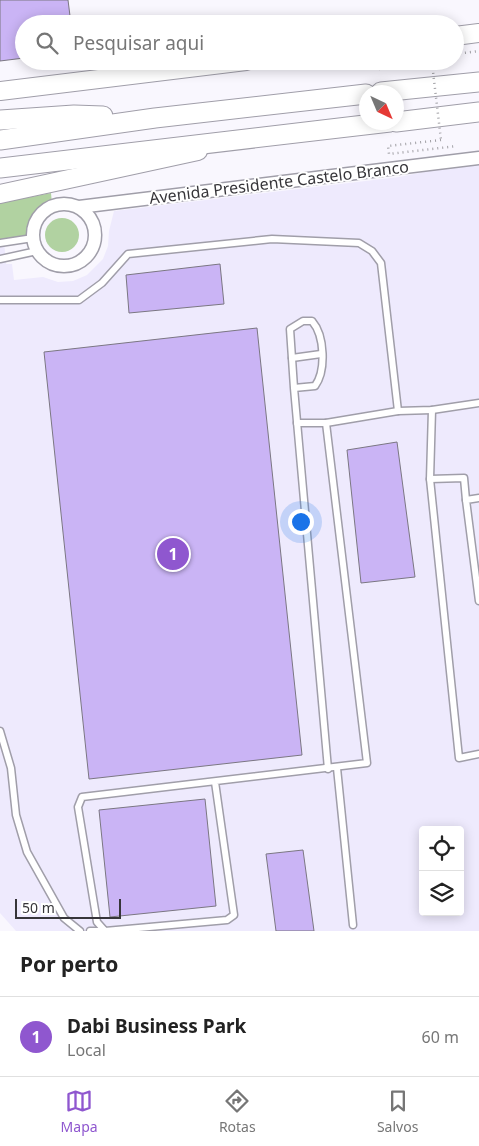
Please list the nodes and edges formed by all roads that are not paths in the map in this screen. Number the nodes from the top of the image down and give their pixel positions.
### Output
1 (479, 33) edge
2 (464, 35) edge
3 (172, 70) edge
4 (479, 82) edge
5 (404, 90) edge
6 (0, 91) edge
7 (359, 95) edge
8 (479, 112) edge
9 (155, 118) junction
10 (0, 120) edge
11 (404, 121) edge
12 (359, 126) edge
13 (250, 139) junction
14 (0, 140) edge
15 (479, 158) edge
16 (0, 168) edge
17 (0, 194) edge
18 (80, 207) junction
19 (33, 238) junction
20 (0, 243) edge
21 (37, 251) junction
22 (0, 259) edge
23 (0, 300) edge
24 (321, 354) junction
25 (292, 358) junction
26 (294, 388) junction
27 (479, 403) edge
28 (432, 410) junction
29 (398, 411) junction
30 (297, 423) junction
31 (326, 423) junction
32 (430, 479) junction
33 (479, 498) edge
34 (466, 500) junction
35 (479, 601) edge
36 (0, 731) edge
37 (479, 754) edge
38 (337, 768) junction
39 (328, 769) junction
40 (215, 782) junction
41 (353, 925) dead end
42 (80, 931) edge
43 (90, 931) edge
44 (105, 931) edge

1 - 2 main road
3 - 6 main road
4 - 5 main road
7 - 9 main road
8 - 11 main road
9 - 10 main road
9 - 14 main road
12 - 13 main road
13 - 16 main road
13 - 17 main road
15 - 18 street, Avenida Presidente Castelo Branco
18 - 19 street
18 - 21 street
19 - 20 lane
19 - 21 street
21 - 22 lane
23 - 29 lane
24 - 25 lane
24 - 25 lane
24 - 26 lane
25 - 26 lane
26 - 30 lane
27 - 28 lane
28 - 29 lane
28 - 32 lane
29 - 31 lane
30 - 31 lane
30 - 39 lane
31 - 38 lane
32 - 34 lane
32 - 37 lane
33 - 34 lane
34 - 35 lane
36 - 42 lane
38 - 39 lane
38 - 41 lane
39 - 40 lane
40 - 44 lane
40 - 44 lane
43 - 44 lane

